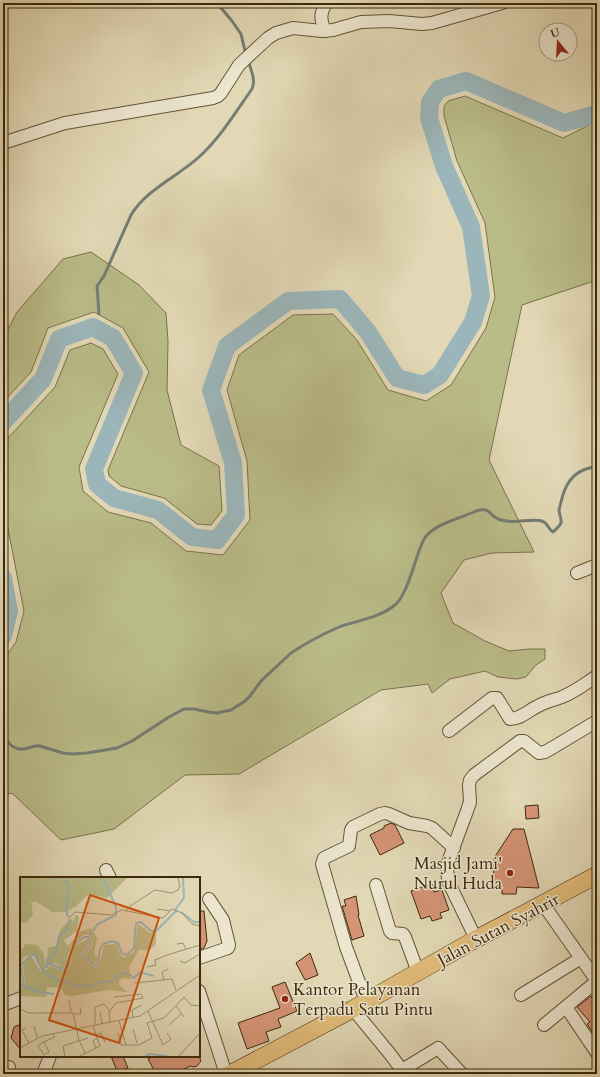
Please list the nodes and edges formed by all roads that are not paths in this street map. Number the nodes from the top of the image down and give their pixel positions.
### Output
1 (326, 3) edge
2 (502, 3) edge
3 (325, 31) junction
4 (3, 143) edge
5 (597, 565) edge
6 (577, 572) dead end
7 (597, 676) edge
8 (597, 721) edge
9 (449, 731) dead end
10 (454, 848) junction
11 (597, 875) edge
12 (376, 885) dead end
13 (209, 899) dead end
14 (543, 904) junction
15 (476, 939) junction
16 (200, 958) edge
17 (581, 958) junction
18 (418, 972) junction
19 (597, 981) edge
20 (200, 994) edge
21 (521, 995) dead end
22 (20, 998) edge
23 (3, 1005) edge
24 (360, 1005) junction
25 (566, 1007) junction
26 (544, 1025) dead end
27 (597, 1053) edge
28 (50, 1057) edge
29 (403, 1072) edge
30 (43, 1074) edge
31 (226, 1074) edge
32 (230, 1074) edge
33 (462, 1074) edge

1 - 3 street
2 - 3 street
3 - 4 street
5 - 6 street
7 - 9 street
8 - 10 street
10 - 15 street
10 - 24 street
11 - 14 highway, Jalan Sutan Syahrir
12 - 18 street
13 - 16 street
14 - 15 highway, Jalan Sutan Syahrir
14 - 17 street
15 - 18 highway, Jalan Sutan Syahrir
17 - 19 street
17 - 21 street
18 - 24 highway, Jalan Sutan Syahrir
19 - 25 street
20 - 31 street
22 - 23 street
24 - 29 street
24 - 32 highway, Jalan Sutan Syahrir
25 - 26 street
25 - 27 street
28 - 30 street
29 - 33 street

